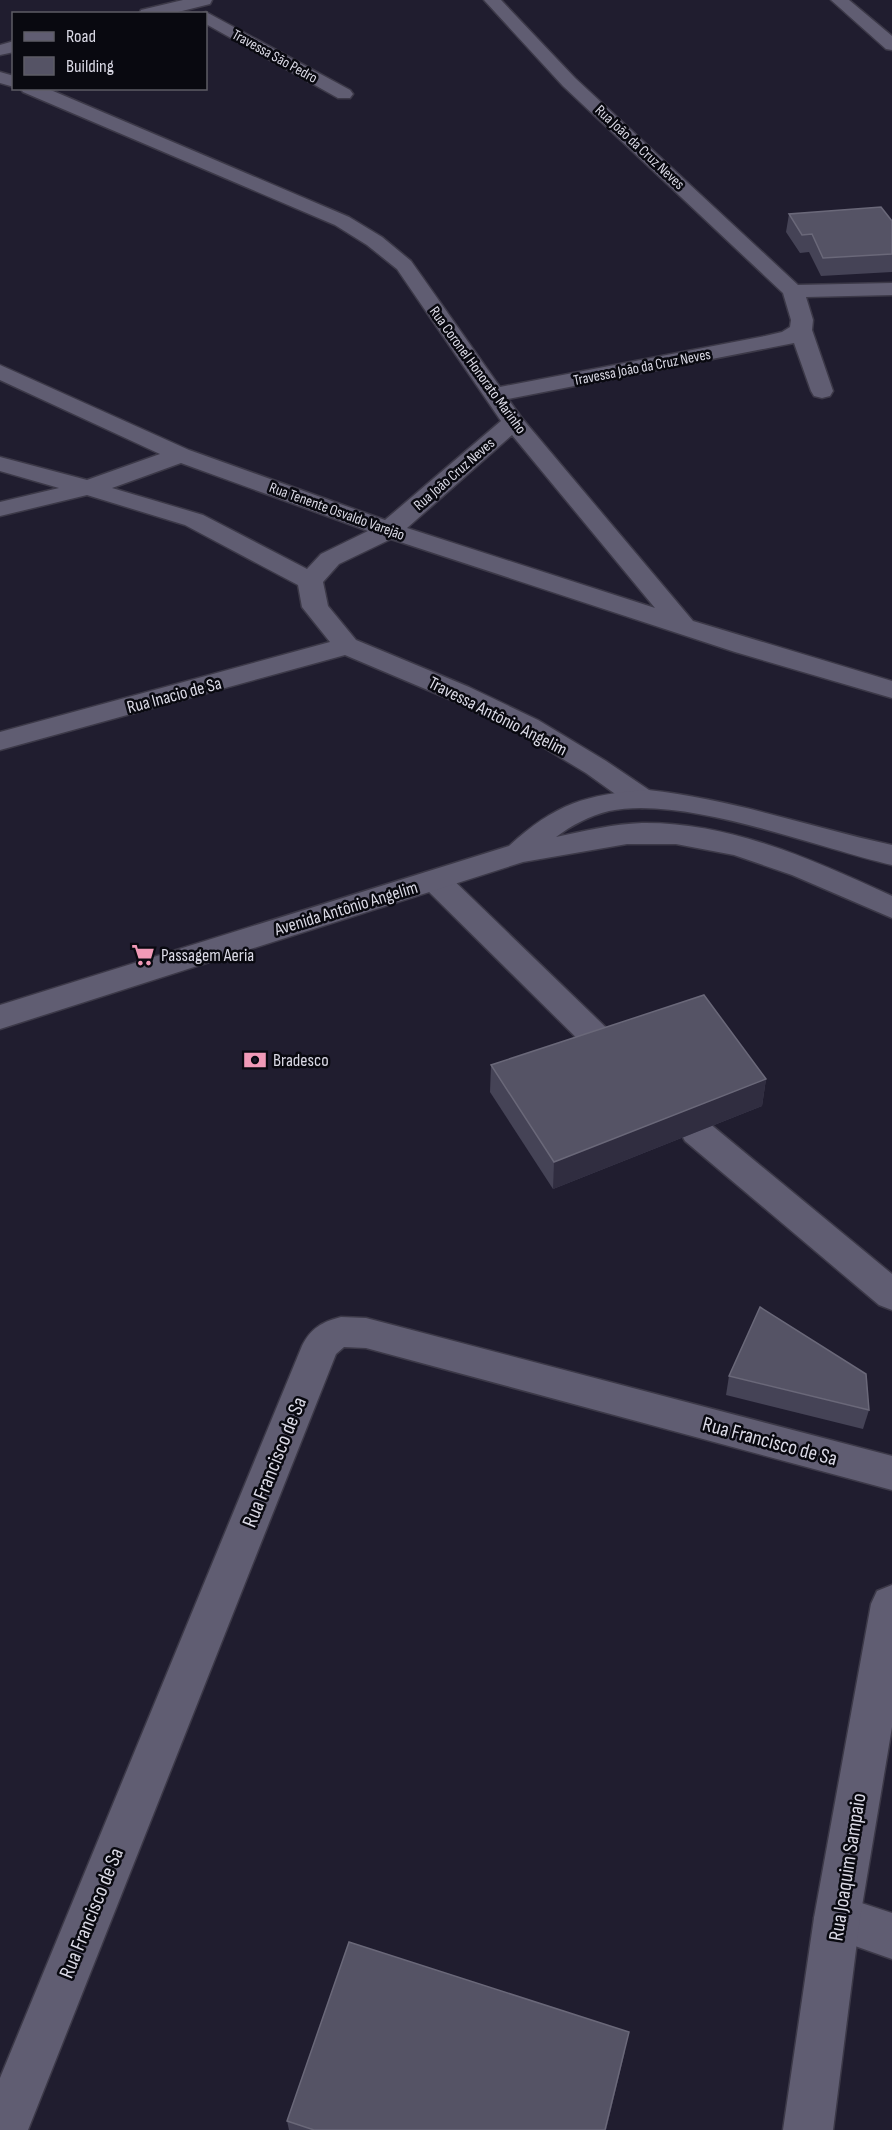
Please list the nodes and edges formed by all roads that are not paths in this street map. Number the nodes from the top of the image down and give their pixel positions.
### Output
1 (204, 0) edge
2 (492, 0) edge
3 (839, 0) edge
4 (184, 4) junction
5 (154, 12) edge
6 (197, 12) edge
7 (207, 17) edge
8 (892, 45) edge
9 (34, 90) edge
10 (344, 94) dead end
11 (892, 289) edge
12 (793, 291) junction
13 (796, 333) junction
14 (0, 372) edge
15 (822, 391) dead end
16 (493, 395) junction
17 (513, 422) junction
18 (181, 455) junction
19 (0, 464) edge
20 (88, 488) junction
21 (0, 509) edge
22 (389, 530) junction
23 (310, 581) junction
24 (683, 625) junction
25 (348, 646) junction
26 (892, 690) edge
27 (0, 741) edge
28 (642, 799) junction
29 (520, 853) junction
30 (892, 855) edge
31 (435, 880) junction
32 (892, 908) edge
33 (0, 1017) edge
34 (611, 1052) edge
35 (697, 1132) edge
36 (892, 1295) edge
37 (892, 1473) edge
38 (892, 1604) edge
39 (837, 1918) junction
40 (892, 1936) edge
41 (3, 2130) edge
42 (808, 2130) edge

1 - 4 street
2 - 12 street, Rua João da Cruz Neves
3 - 8 street
4 - 5 street
4 - 6 street
7 - 10 street, Travessa São Pedro
9 - 16 street, Rua Coronel Honorato Marinho
11 - 12 street
12 - 13 street
13 - 15 street
13 - 16 street, Travessa João da Cruz Neves
14 - 18 street, Rua Tenente Osvaldo Varejão
16 - 17 street, Rua Coronel Honorato Marinho
17 - 22 street, Rua João Cruz Neves
17 - 24 street, Rua Coronel Honorato Marinho
18 - 20 street
18 - 22 street, Rua Tenente Osvaldo Varejão
19 - 20 street
20 - 21 street
20 - 23 street
22 - 23 street, Rua João Cruz Neves
22 - 24 street, Rua Tenente Osvaldo Varejão
23 - 25 street
24 - 26 street
25 - 27 street, Rua Inacio de Sa
25 - 28 street, Travessa Antônio Angelim
28 - 29 street
28 - 30 street
29 - 31 street, Avenida Antônio Angelim
29 - 32 street
31 - 33 street, Avenida Antônio Angelim
31 - 34 street
35 - 36 street
37 - 41 street, Rua Francisco de Sa
38 - 39 street, Rua Joaquim Sampaio
39 - 40 street
39 - 42 street, Rua Joaquim Sampaio

